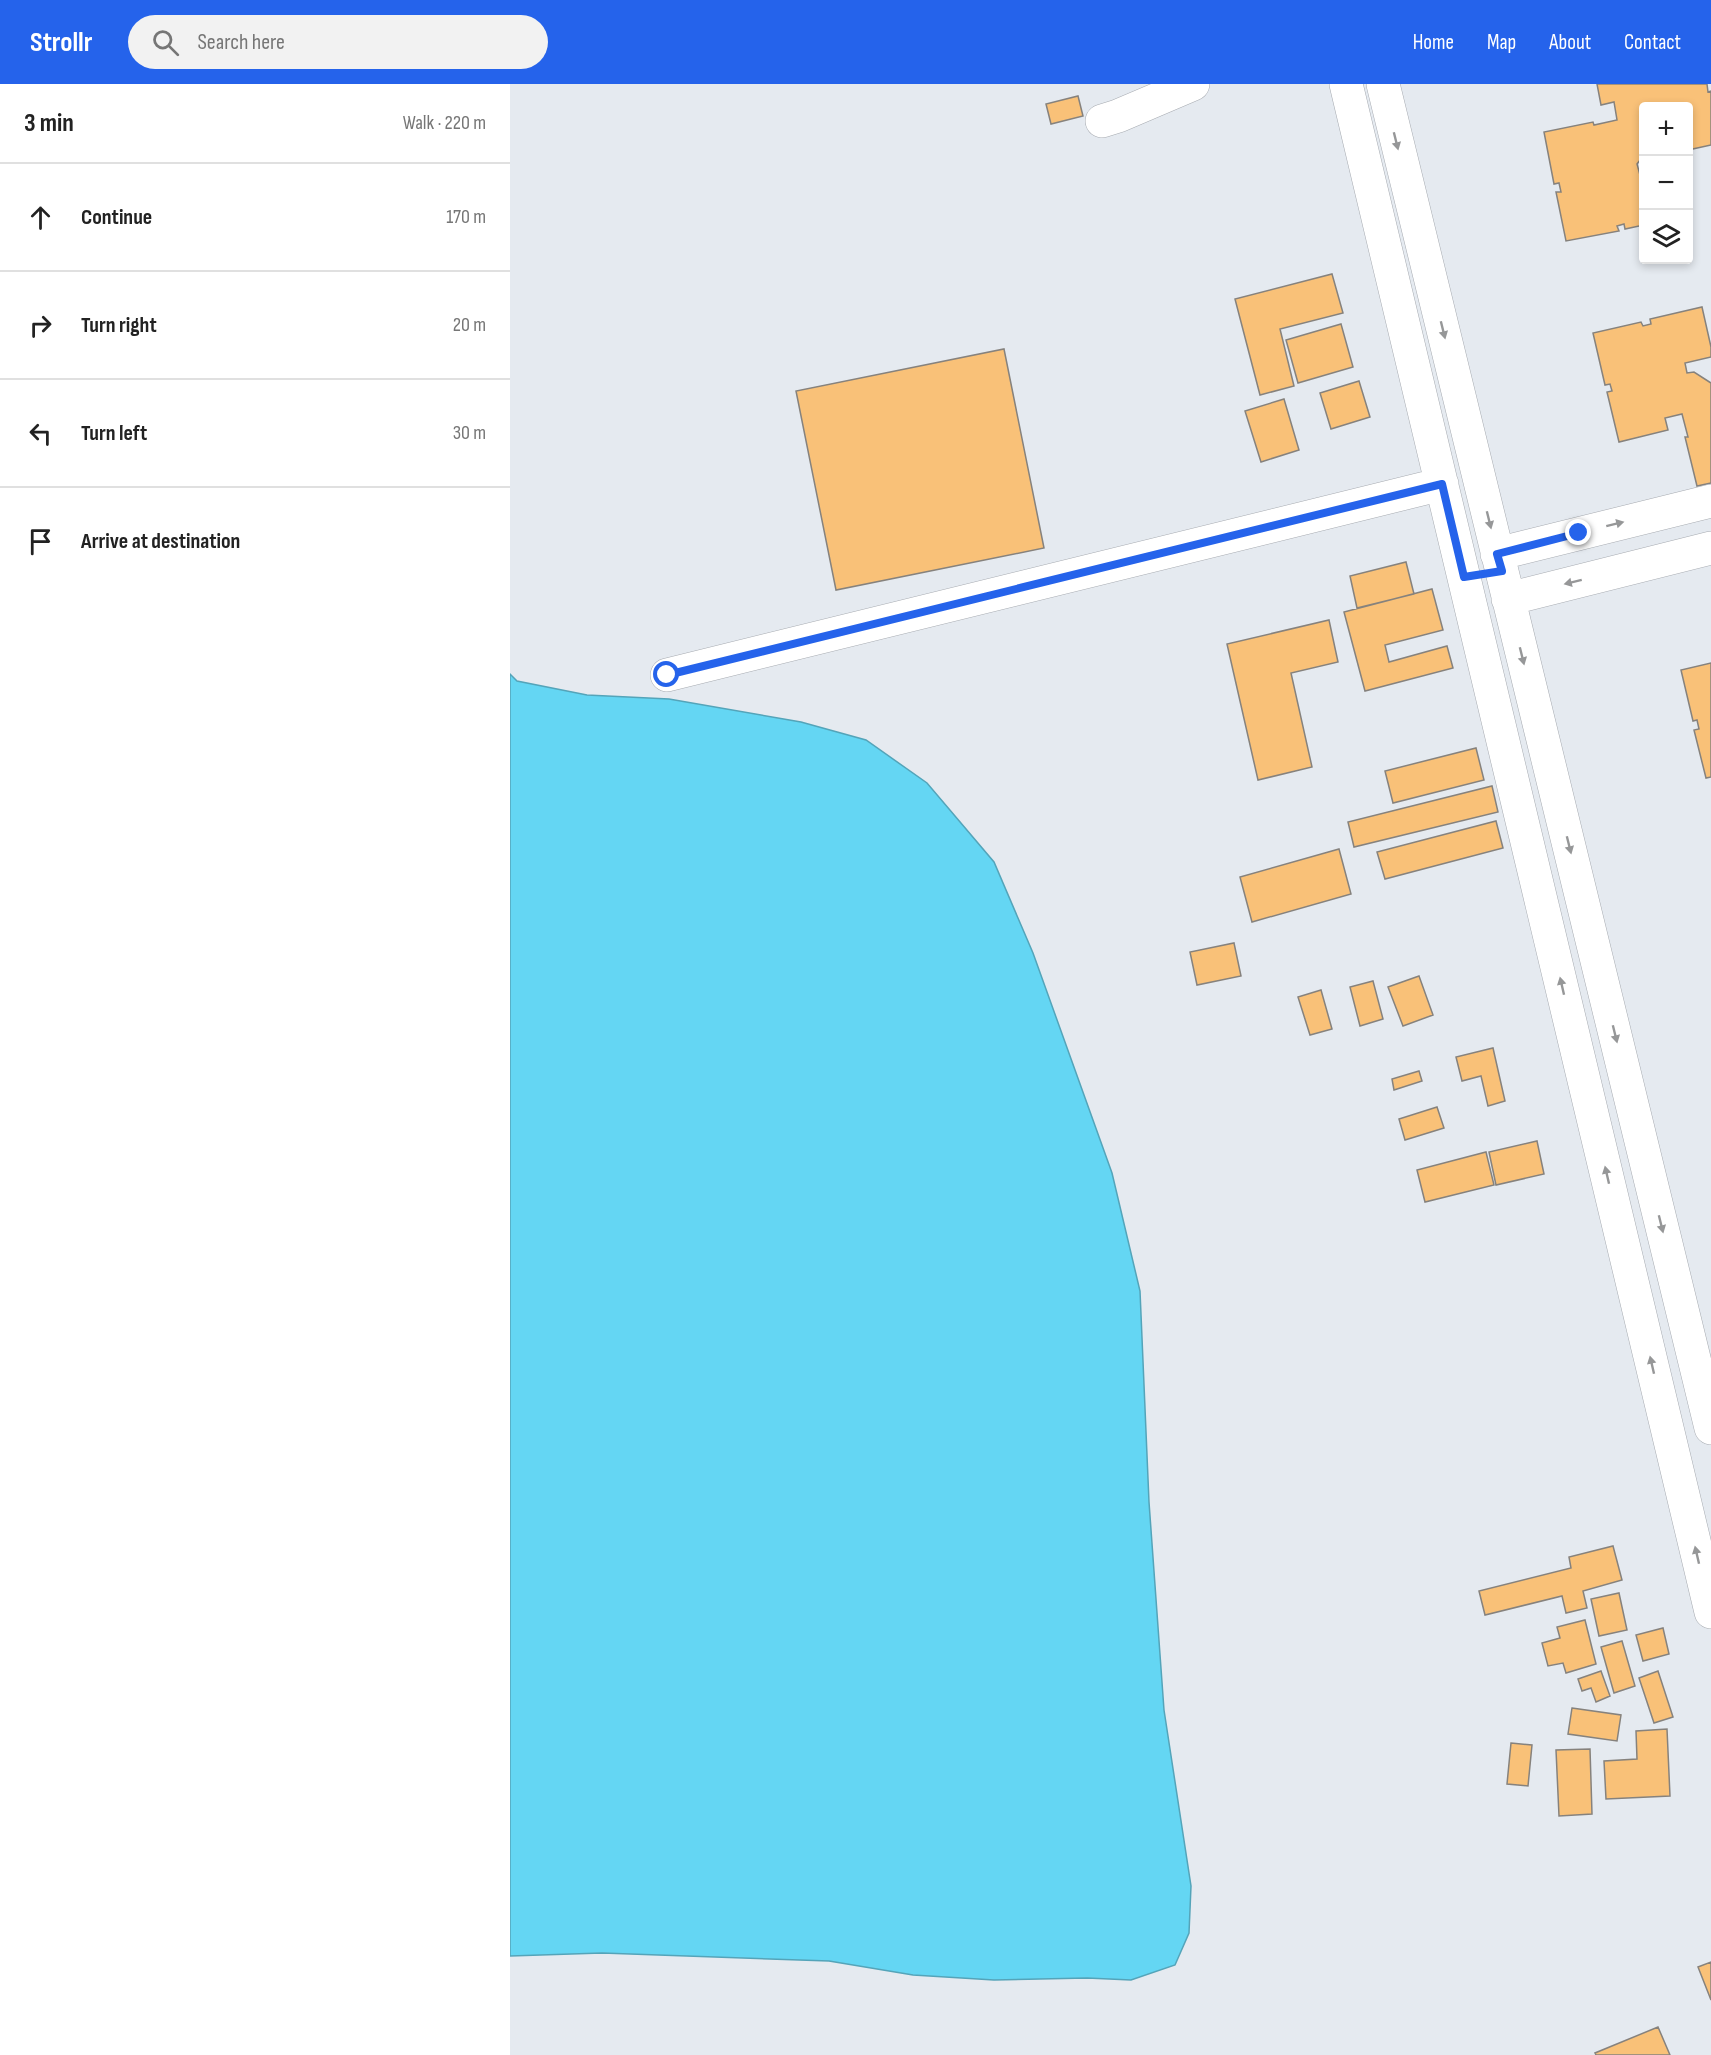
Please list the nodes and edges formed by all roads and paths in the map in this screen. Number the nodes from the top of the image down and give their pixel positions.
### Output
1 (1193, 84) edge
2 (1346, 84) edge
3 (1383, 84) edge
4 (1102, 120) dead end
5 (1442, 484) junction
6 (1711, 501) edge
7 (1711, 548) edge
8 (1502, 575) junction
9 (1464, 577) junction
10 (667, 675) dead end
11 (1711, 1428) edge
12 (1711, 1612) edge

1 - 4 street
2 - 5 street
3 -> 8 street
5 - 9 street
5 - 10 street
8 -> 6 street
7 -> 8 street
8 - 9 street
8 -> 11 street
12 -> 9 street

